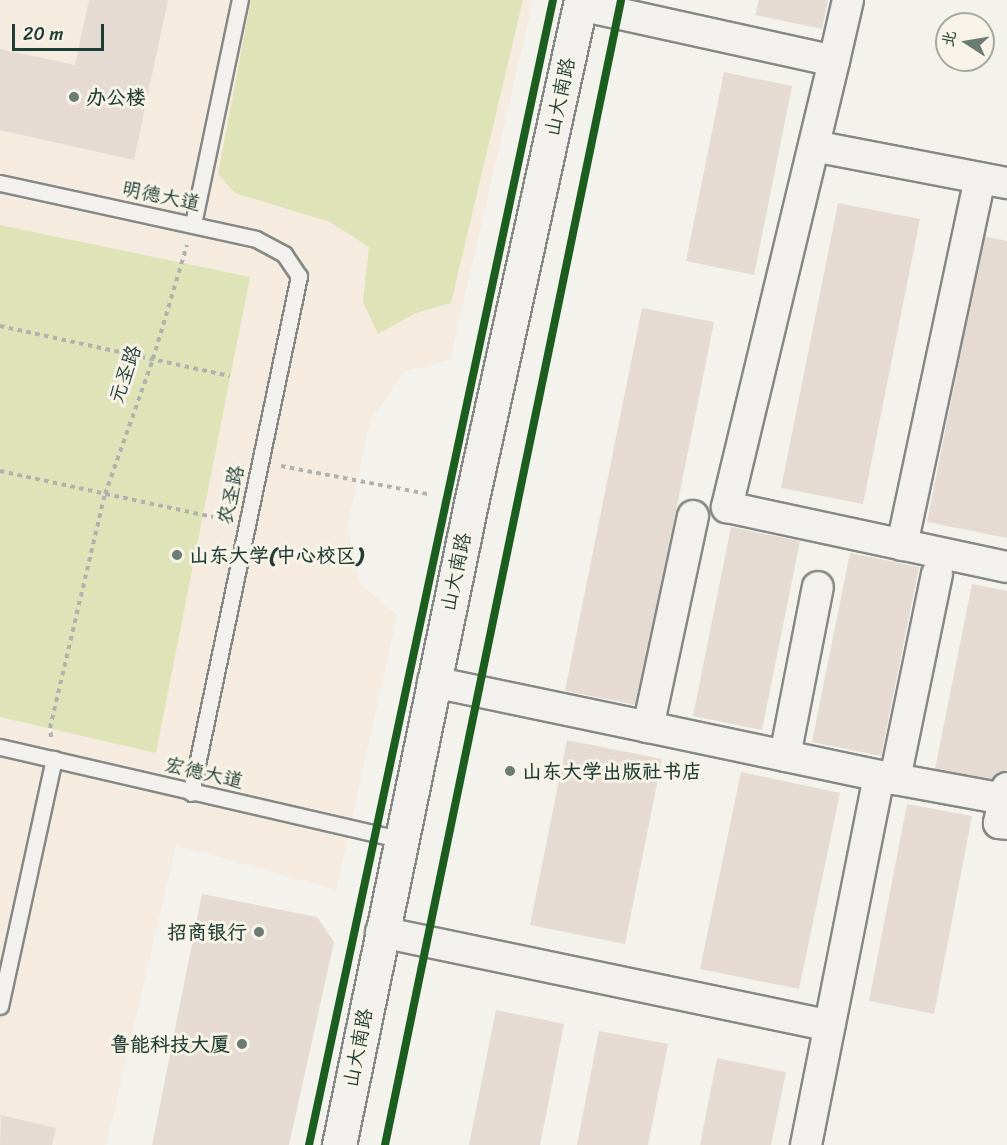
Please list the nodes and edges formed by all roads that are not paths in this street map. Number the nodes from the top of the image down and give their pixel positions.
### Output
1 (240, 0) edge
2 (848, 0) edge
3 (581, 2) edge
4 (834, 61) junction
5 (813, 146) junction
6 (994, 180) edge
7 (0, 183) edge
8 (193, 224) junction
9 (299, 276) joint
10 (693, 516) dead end
11 (902, 545) junction
12 (1007, 567) edge
13 (937, 573) dead end
14 (818, 587) dead end
15 (433, 682) junction
16 (648, 726) junction
17 (0, 747) edge
18 (785, 756) junction
19 (54, 759) junction
20 (887, 777) junction
21 (191, 793) junction
22 (1006, 804) edge
23 (400, 839) junction
24 (381, 932) junction
25 (0, 1006) edge
26 (829, 1026) junction
27 (339, 1145) edge
28 (806, 1145) edge

1 - 8 lane
2 - 4 street
3 - 4 street
3 - 15 main road, 山大南路
4 - 5 street
5 - 6 street
5 - 11 street
6 - 11 street
7 - 8 lane, 明德大道
8 - 9 lane, 明德大道
9 - 21 lane, 农圣路
10 - 16 street
11 - 12 street
13 - 20 street
14 - 18 street
15 - 16 street
15 - 23 main road, 山大南路
16 - 18 street
17 - 19 lane, 宏德大道
18 - 20 street
19 - 21 lane, 宏德大道
19 - 25 lane
20 - 22 street
20 - 26 street
21 - 23 lane, 宏德大道
23 - 24 main road, 山大南路
24 - 26 street
24 - 27 main road, 山大南路
26 - 28 street

